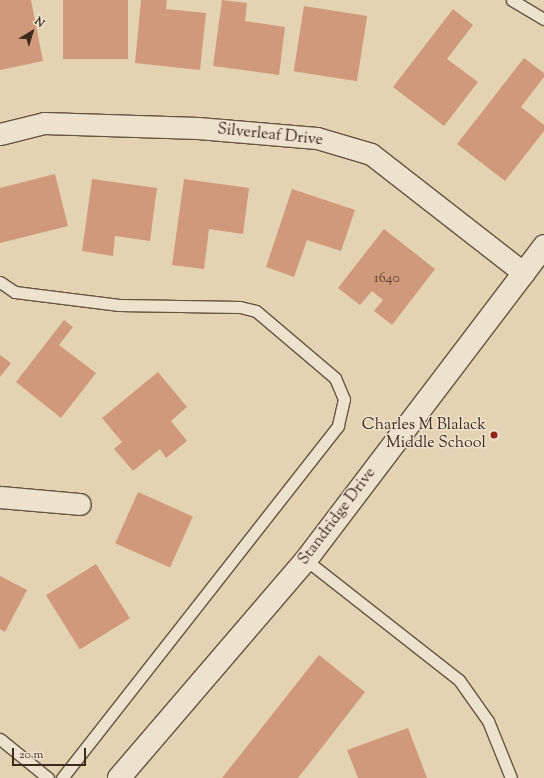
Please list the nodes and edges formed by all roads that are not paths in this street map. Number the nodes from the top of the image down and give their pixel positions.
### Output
1 (512, 0) edge
2 (544, 19) edge
3 (0, 134) edge
4 (544, 246) edge
5 (524, 273) junction
6 (0, 282) edge
7 (0, 496) edge
8 (80, 504) dead end
9 (306, 560) junction
10 (0, 739) edge
11 (48, 778) edge
12 (62, 778) edge
13 (119, 778) edge
14 (511, 778) edge

1 - 2 lane
3 - 5 street, Silverleaf Drive
4 - 5 street, Standridge Drive
5 - 9 street, Standridge Drive
6 - 12 lane
7 - 8 street
9 - 13 street, Standridge Drive
9 - 14 lane
10 - 11 lane

